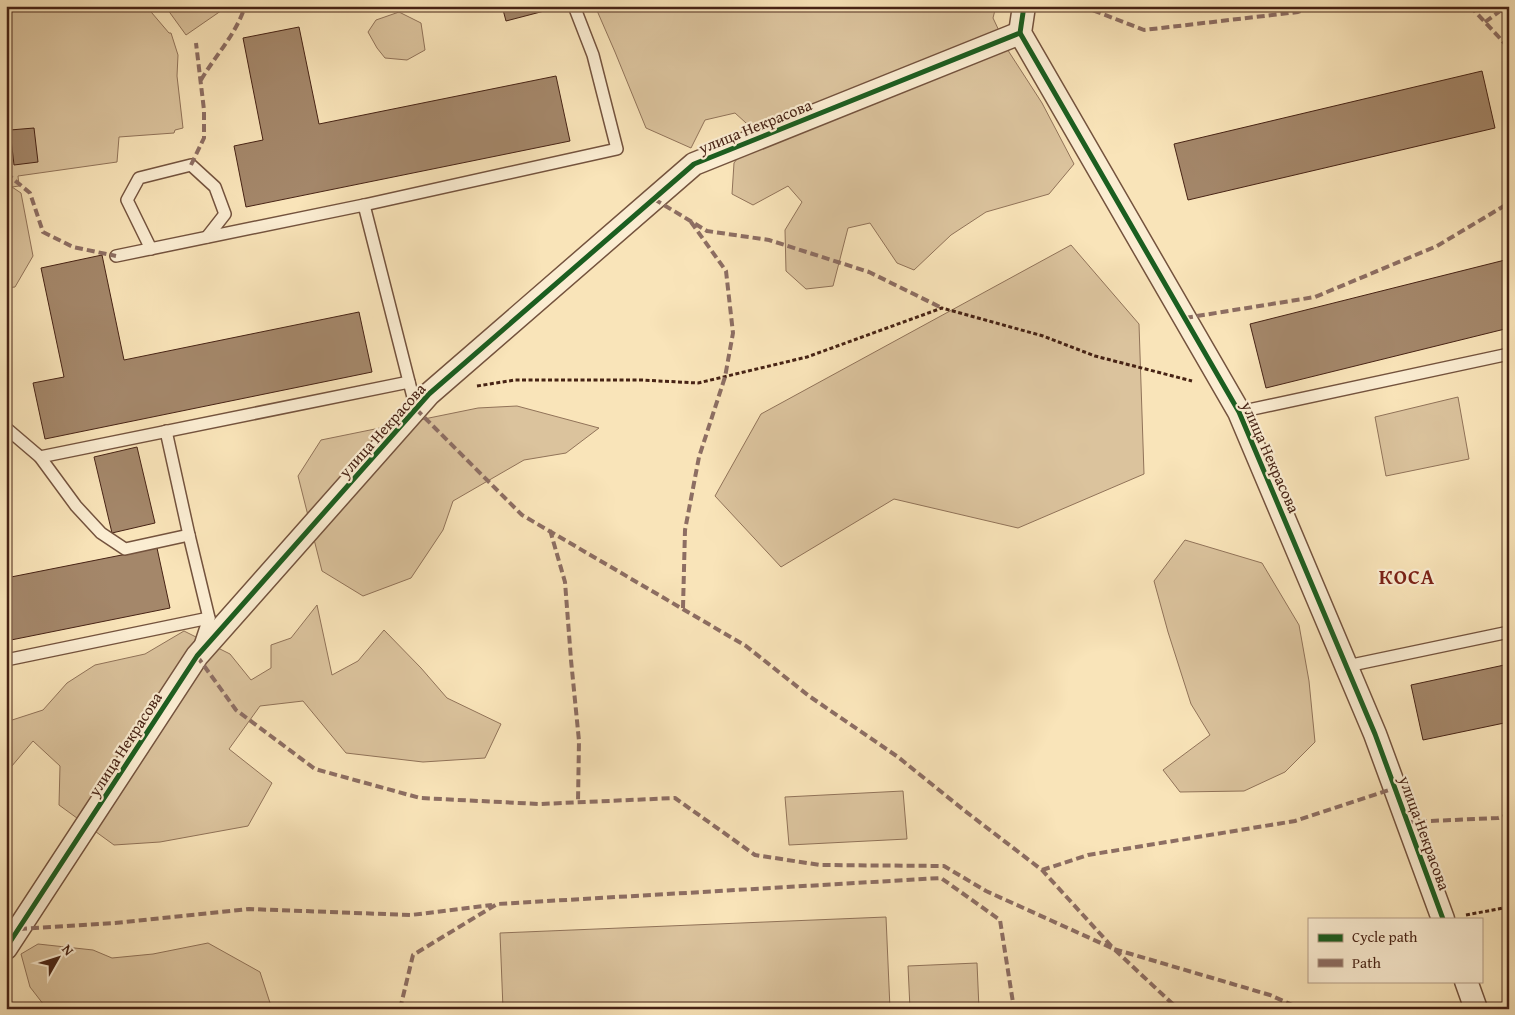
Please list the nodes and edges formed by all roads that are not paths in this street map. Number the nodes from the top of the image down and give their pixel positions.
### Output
1 (574, 6) edge
2 (1024, 6) edge
3 (1020, 33) junction
4 (364, 205) junction
5 (207, 237) junction
6 (151, 249) junction
7 (116, 256) dead end
8 (1509, 354) edge
9 (409, 382) junction
10 (416, 409) junction
11 (1240, 412) junction
12 (6, 428) edge
13 (166, 431) junction
14 (40, 457) junction
15 (189, 535) junction
16 (209, 618) junction
17 (1509, 632) edge
18 (197, 656) junction
19 (6, 660) edge
20 (1347, 666) junction
21 (1443, 918) edge
22 (6, 948) edge
23 (1466, 982) edge
24 (1476, 1009) edge

1 - 4 lane
2 - 3 street
3 - 10 street, улица Некрасова
3 - 11 street, улица Некрасова
4 - 5 lane
4 - 9 lane
5 - 6 lane
5 - 6 lane
6 - 7 lane
8 - 11 lane
9 - 10 lane
9 - 13 lane
10 - 18 street, улица Некрасова
11 - 20 street, улица Некрасова
12 - 14 lane
13 - 14 lane
13 - 15 lane
14 - 15 lane
15 - 16 lane
16 - 18 lane
16 - 19 lane
17 - 20 lane
18 - 22 street, улица Некрасова
20 - 21 street, улица Некрасова
23 - 24 street

